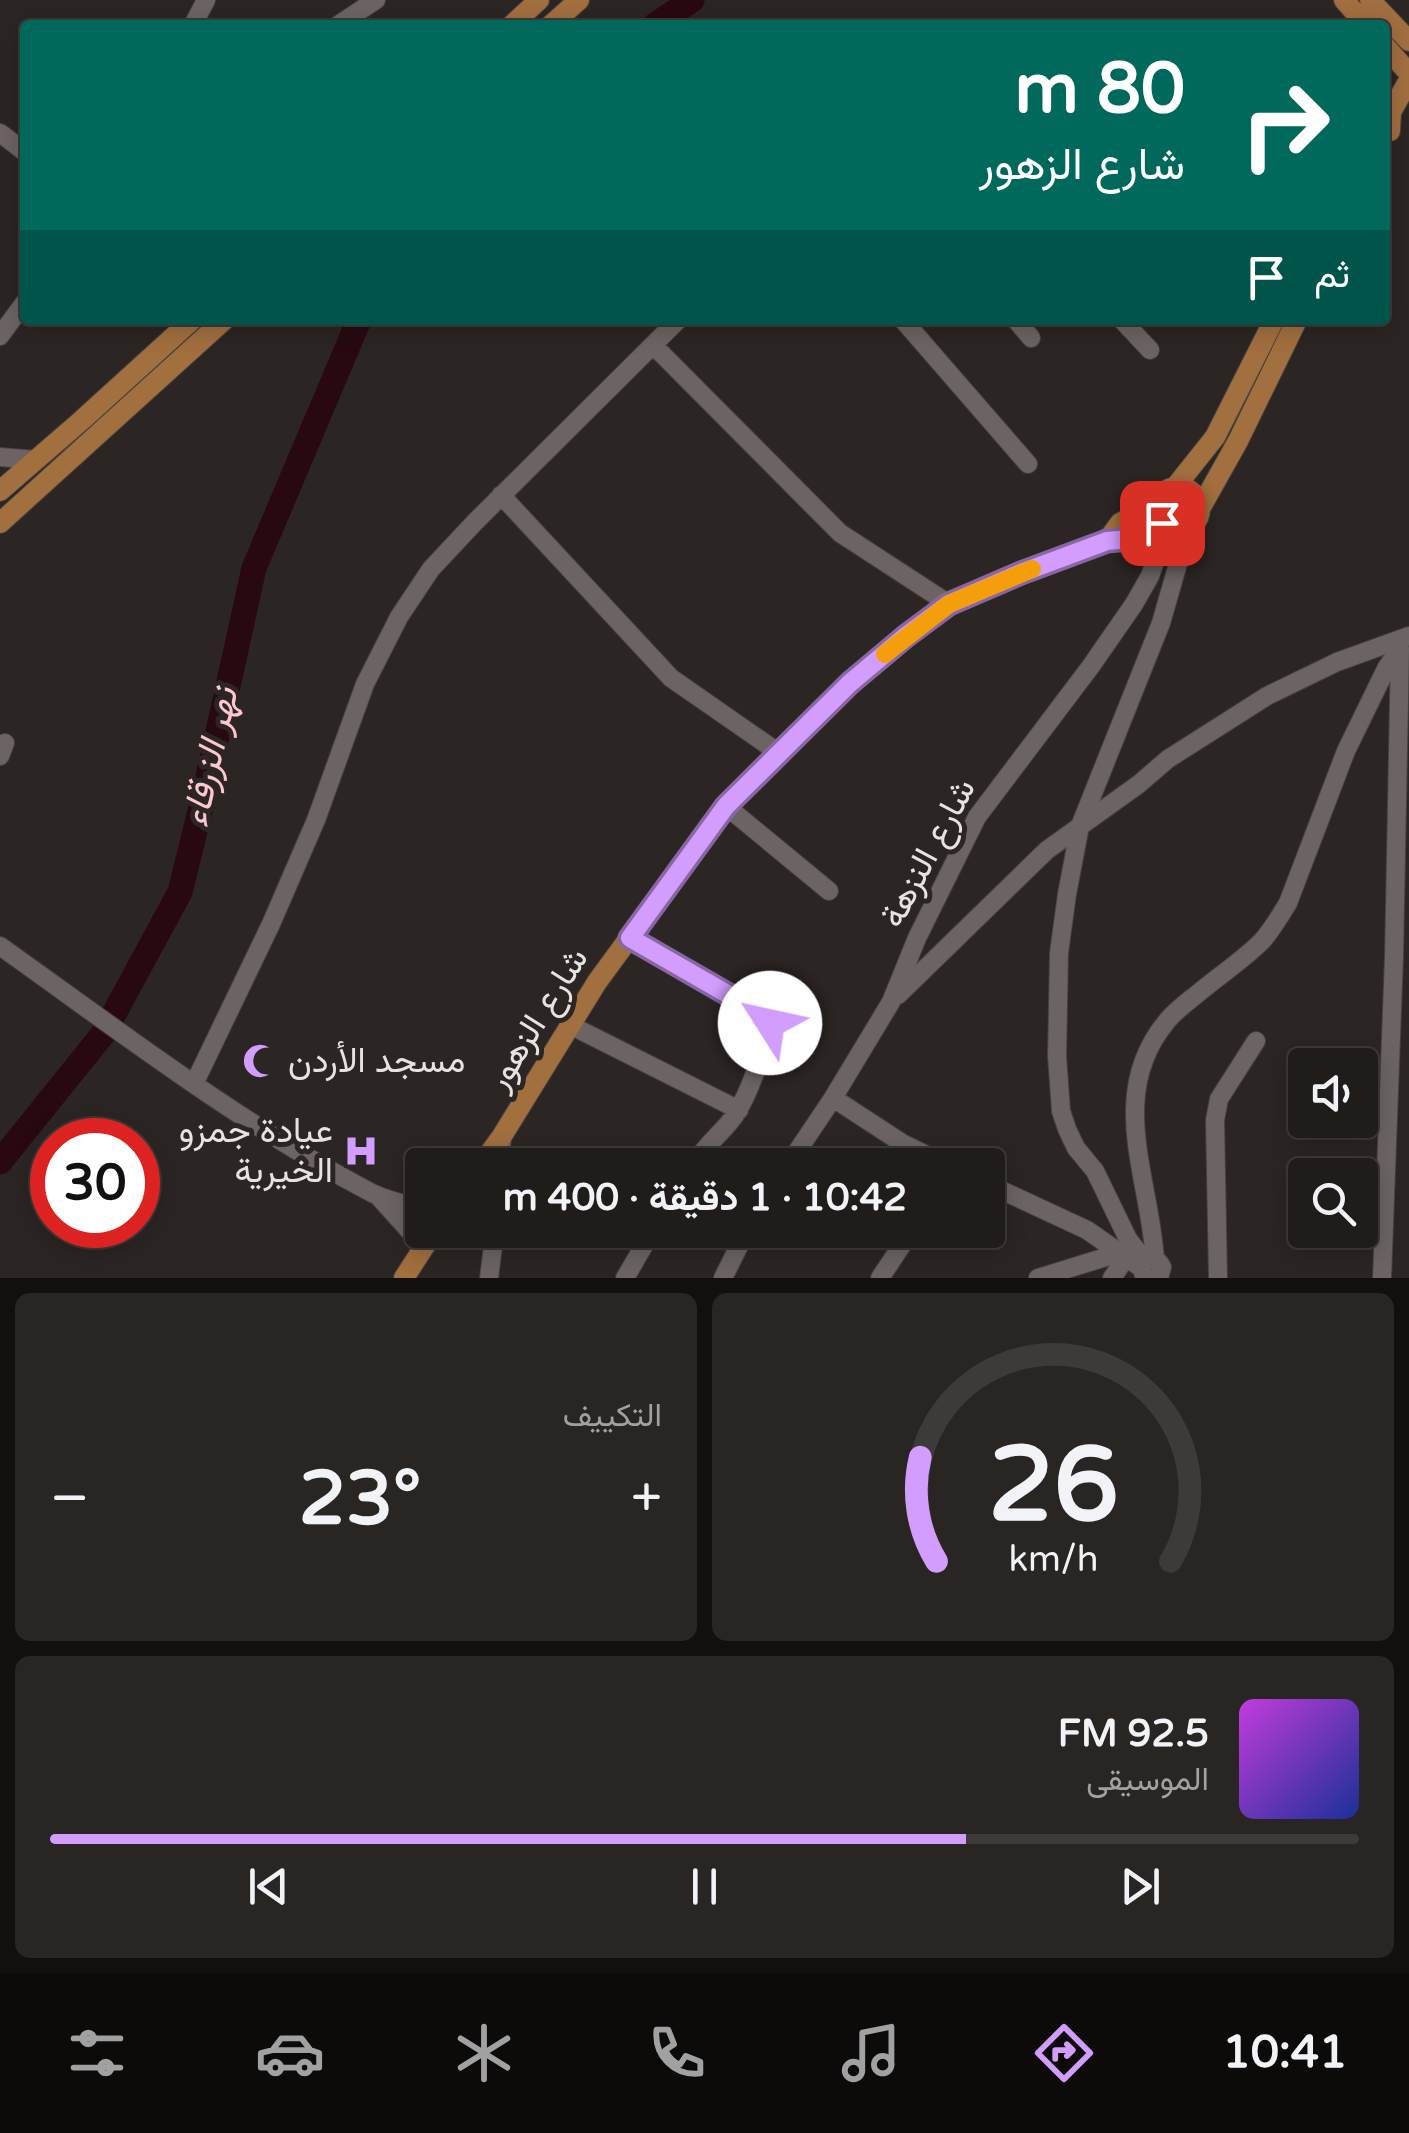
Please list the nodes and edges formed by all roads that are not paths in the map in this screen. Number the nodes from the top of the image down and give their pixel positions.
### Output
1 (376, 0) edge
2 (539, 0) edge
3 (579, 0) edge
4 (1344, 0) edge
5 (1370, 0) edge
6 (346, 20) edge
7 (517, 20) edge
8 (557, 20) edge
9 (1362, 20) edge
10 (1386, 20) edge
11 (1400, 37) edge
12 (1408, 70) edge
13 (1390, 97) edge
14 (1409, 102) edge
15 (1390, 118) edge
16 (1390, 131) edge
17 (0, 133) edge
18 (20, 148) edge
19 (20, 309) edge
20 (187, 325) edge
21 (218, 325) edge
22 (673, 325) edge
23 (906, 325) edge
24 (1020, 325) edge
25 (1127, 325) edge
26 (1272, 325) edge
27 (1295, 325) edge
28 (0, 336) edge
29 (1031, 338) dead end
30 (652, 345) junction
31 (1150, 350) dead end
32 (88, 428) junction
33 (0, 456) edge
34 (36, 460) junction
35 (1028, 464) dead end
36 (1176, 486) junction
37 (0, 491) edge
38 (501, 494) junction
39 (1200, 506) junction
40 (1168, 521) junction
41 (0, 523) edge
42 (949, 604) junction
43 (1403, 641) edge
44 (780, 752) junction
45 (726, 806) junction
46 (1080, 826) junction
47 (829, 891) dead end
48 (630, 938) junction
49 (0, 946) edge
50 (1402, 957) edge
51 (891, 1002) junction
52 (570, 1025) junction
53 (1256, 1040) dead end
54 (187, 1079) junction
55 (833, 1098) junction
56 (738, 1110) junction
57 (502, 1136) junction
58 (493, 1148) edge
59 (501, 1148) edge
60 (706, 1148) edge
61 (799, 1148) edge
62 (912, 1148) edge
63 (1005, 1192) edge
64 (378, 1196) junction
65 (405, 1205) edge
66 (405, 1219) edge
67 (423, 1248) edge
68 (493, 1248) edge
69 (642, 1248) edge
70 (738, 1248) edge
71 (900, 1248) edge
72 (1150, 1269) edge
73 (404, 1278) edge
74 (489, 1278) edge
75 (625, 1278) edge
76 (723, 1278) edge
77 (880, 1278) edge
78 (1038, 1278) edge
79 (1112, 1278) edge
80 (1218, 1278) edge
81 (1382, 1278) edge

1 - 6 street
2 - 7 main road
3 - 8 main road
4 - 9 main road
5 - 10 main road
11 - 12 main road
12 - 13 main road
12 - 15 main road
14 - 16 main road
17 - 18 street
19 - 28 street
20 - 32 main road
21 - 32 main road
22 - 30 street
23 - 35 street
24 - 29 street
25 - 31 street
26 - 36 main road
27 - 39 main road
30 - 38 street
30 - 42 street
32 - 34 main road
32 - 41 main road
33 - 34 street
34 - 37 main road
36 - 39 main road
36 - 40 main road
38 - 44 street
38 - 54 street
39 - 40 main road
40 - 42 main road, شارع الزهور
40 - 46 street
40 - 51 street, شارع النزهة
42 - 44 main road, شارع الزهور
43 - 46 street
43 - 50 street
43 - 72 street
44 - 45 main road, شارع الزهور
45 - 47 street
45 - 48 main road, شارع الزهور
46 - 51 street
46 - 72 street
48 - 52 main road, شارع الزهور
48 - 56 street
49 - 54 street
50 - 81 street
51 - 55 street, شارع النزهة
52 - 56 street
52 - 57 main road, شارع الزهور
53 - 80 street
54 - 64 street
55 - 61 street, شارع النزهة
55 - 62 street
56 - 60 street
57 - 58 main road, شارع الزهور
57 - 59 street
63 - 72 street
64 - 65 street
64 - 66 street
67 - 73 main road
68 - 74 street
69 - 75 street
70 - 76 street
71 - 77 street
72 - 78 street
72 - 79 street

